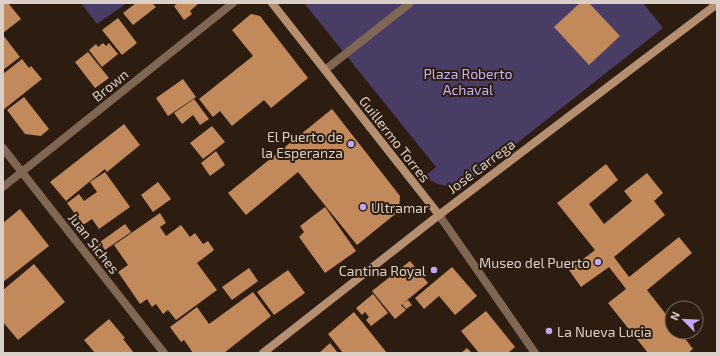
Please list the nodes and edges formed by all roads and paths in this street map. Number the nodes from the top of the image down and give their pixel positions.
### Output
1 (233, 3) edge
2 (272, 3) edge
3 (410, 3) edge
4 (717, 4) edge
5 (325, 70) junction
6 (3, 148) edge
7 (22, 172) junction
8 (3, 187) edge
9 (439, 215) junction
10 (164, 353) edge
11 (263, 353) edge
12 (535, 353) edge

1 - 7 street, Brown
2 - 5 main road, Guillermo Torres
3 - 5 street
4 - 9 main road, José Carrega
5 - 9 main road, Guillermo Torres
6 - 7 street, Juan Siches
7 - 8 street, Brown
7 - 10 street, Juan Siches
9 - 11 main road, José Carrega
9 - 12 street, Guillermo Torres

